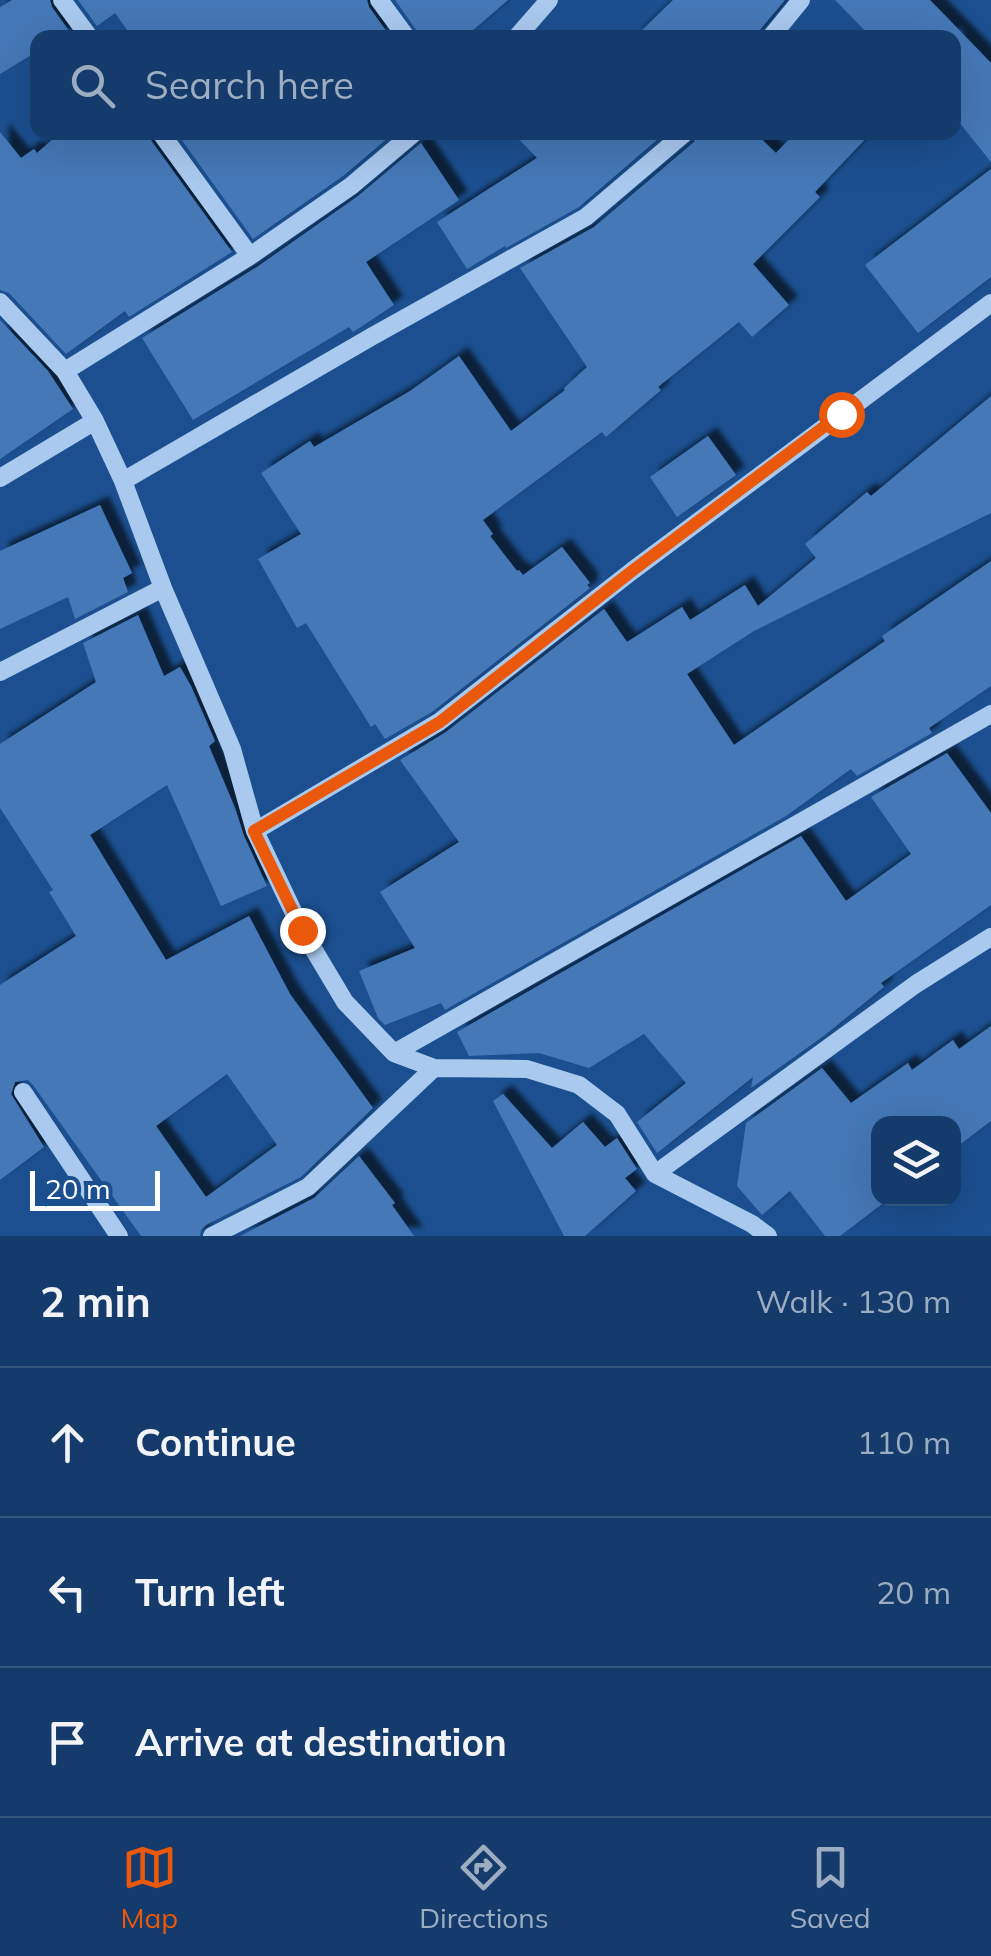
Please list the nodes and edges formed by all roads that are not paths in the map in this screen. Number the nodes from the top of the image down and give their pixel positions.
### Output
1 (62, 0) edge
2 (379, 0) edge
3 (549, 0) edge
4 (802, 0) edge
5 (84, 30) edge
6 (402, 30) edge
7 (523, 30) edge
8 (777, 30) edge
9 (166, 140) edge
10 (406, 140) edge
11 (677, 140) edge
12 (250, 256) junction
13 (0, 302) edge
14 (991, 303) edge
15 (65, 371) junction
16 (95, 421) junction
17 (0, 478) edge
18 (122, 481) junction
19 (163, 588) junction
20 (0, 672) edge
21 (991, 714) edge
22 (254, 831) junction
23 (991, 937) edge
24 (394, 1053) junction
25 (434, 1068) junction
26 (23, 1092) dead end
27 (655, 1174) junction
28 (120, 1236) edge
29 (212, 1236) edge
30 (768, 1236) edge

1 - 5 street
2 - 6 street
3 - 7 street
4 - 8 street
9 - 12 street
10 - 12 street
11 - 18 street
12 - 15 street
13 - 15 street
14 - 22 street
15 - 16 street
16 - 17 street
16 - 18 street
18 - 19 street
19 - 20 street
19 - 22 street
21 - 24 street
22 - 24 street
23 - 27 street
24 - 25 street
25 - 27 street
25 - 29 street
26 - 28 street
27 - 30 street

